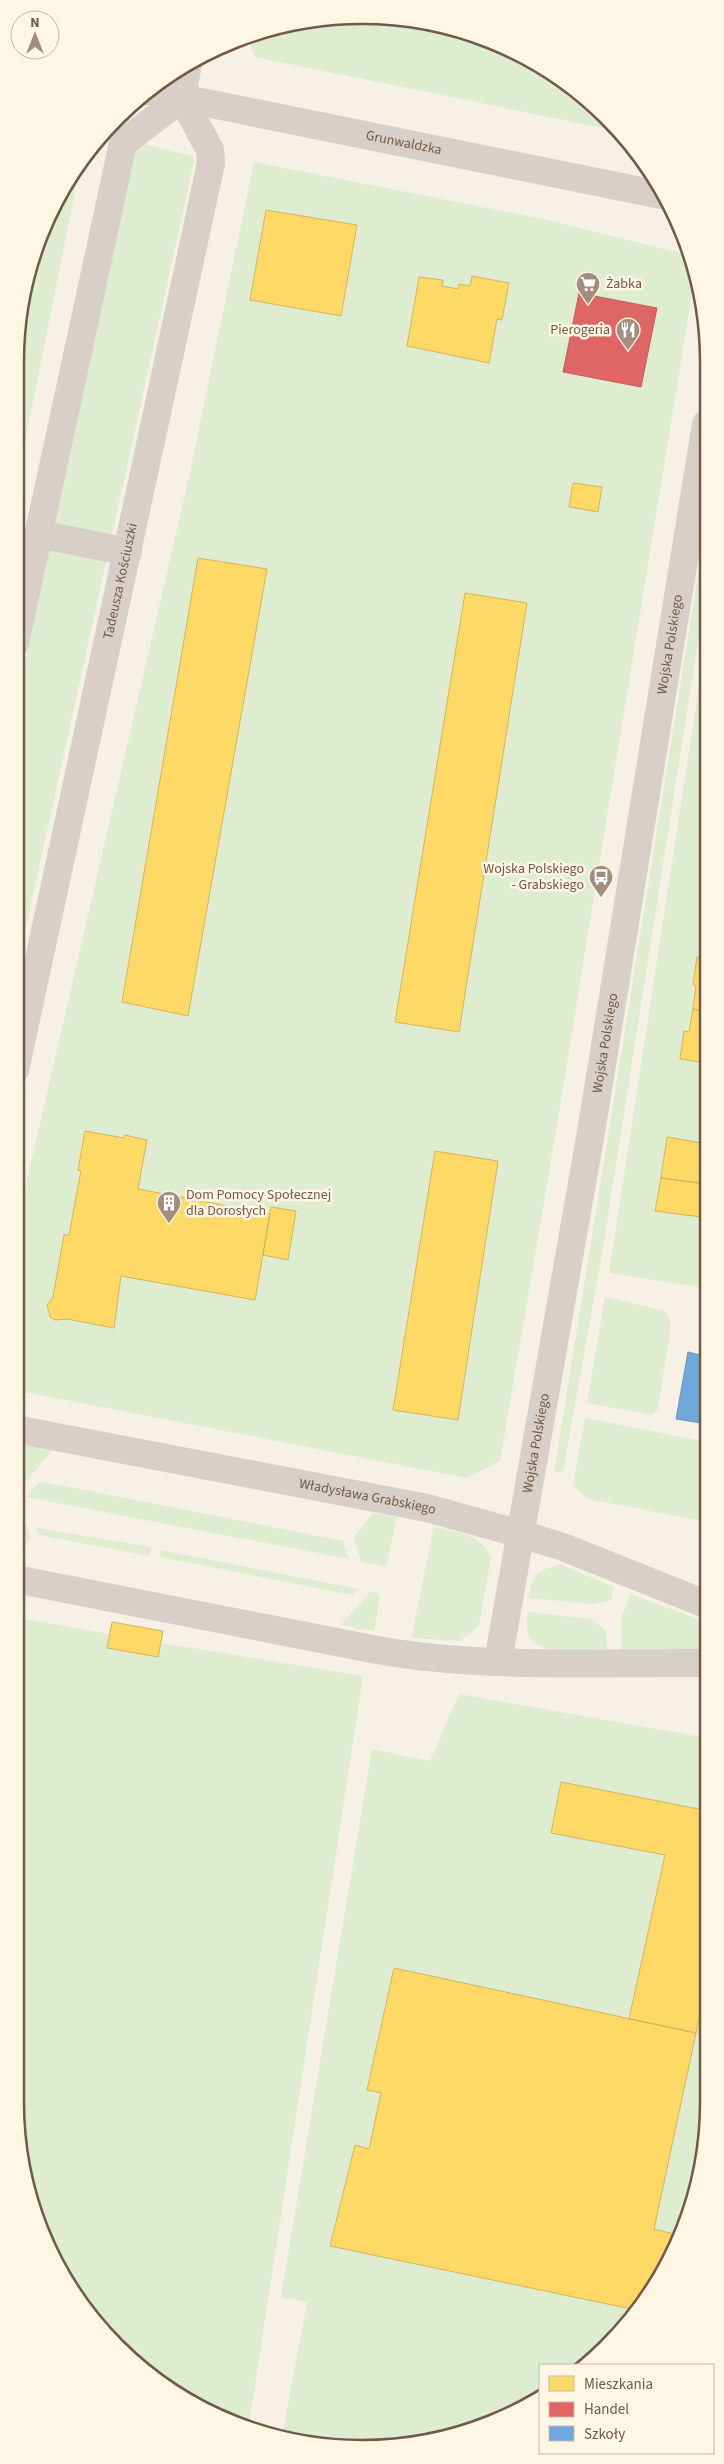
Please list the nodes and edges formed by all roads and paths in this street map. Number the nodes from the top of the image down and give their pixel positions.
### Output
1 (186, 73) edge
2 (157, 93) edge
3 (182, 98) junction
4 (655, 194) edge
5 (700, 461) edge
6 (39, 534) junction
7 (128, 552) junction
8 (24, 602) edge
9 (24, 1029) edge
10 (24, 1431) edge
11 (522, 1534) junction
12 (24, 1581) edge
13 (700, 1603) edge
14 (498, 1662) junction
15 (700, 1663) edge

1 - 3 street
2 - 3 street, Grunwaldzka
3 - 4 street, Grunwaldzka
3 - 6 street
3 - 7 street, Tadeusza Kościuszki
5 - 11 street, Wojska Polskiego
6 - 7 street
6 - 8 street
7 - 9 street, Tadeusza Kościuszki
10 - 11 street, Władysława Grabskiego
11 - 13 street, Władysława Grabskiego
11 - 14 street, Wojska Polskiego
12 - 14 street
14 - 15 street

